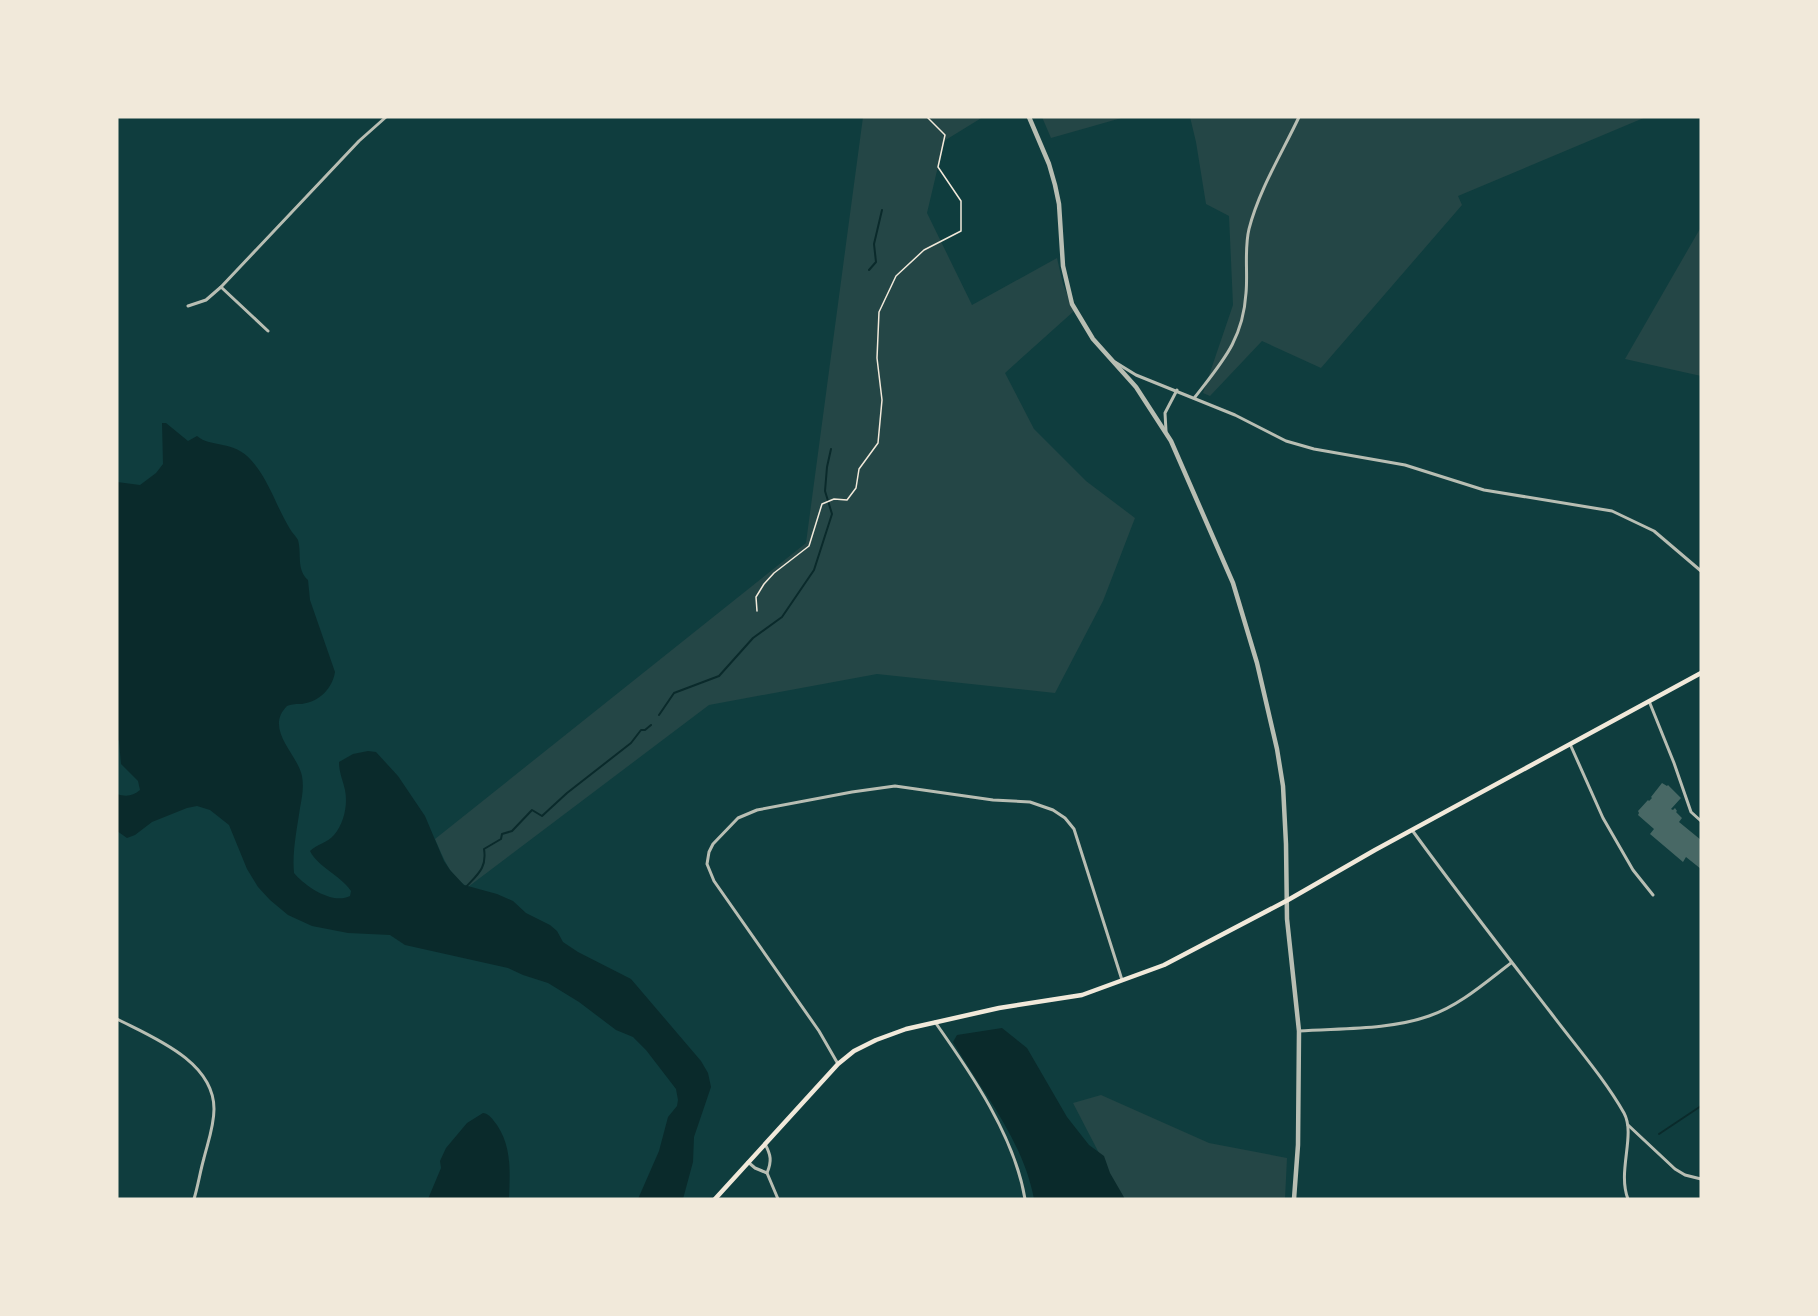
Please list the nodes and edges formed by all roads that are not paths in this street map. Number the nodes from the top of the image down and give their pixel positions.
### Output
1 (386, 117) edge
2 (1029, 117) edge
3 (1299, 117) edge
4 (220, 287) junction
5 (188, 306) dead end
6 (268, 331) dead end
7 (1115, 362) junction
8 (1177, 390) junction
9 (1195, 397) junction
10 (1166, 431) junction
11 (1701, 571) edge
12 (1701, 673) edge
13 (1649, 701) junction
14 (1570, 744) junction
15 (1701, 821) edge
16 (1412, 830) junction
17 (1653, 895) dead end
18 (1288, 900) junction
19 (1512, 963) junction
20 (1122, 981) junction
21 (117, 1019) edge
22 (935, 1022) junction
23 (1299, 1031) junction
24 (838, 1064) junction
25 (1628, 1125) junction
26 (765, 1143) junction
27 (748, 1162) junction
28 (767, 1173) junction
29 (1701, 1179) edge
30 (194, 1199) edge
31 (715, 1199) edge
32 (778, 1199) edge
33 (1024, 1199) edge
34 (1294, 1199) edge
35 (1628, 1199) edge

1 - 4 street
2 - 7 street
3 - 9 street
4 - 5 street
4 - 6 street
7 - 8 street
7 - 10 street
8 - 9 street
8 - 10 street
9 - 11 street
10 - 18 street
12 - 13 main road
13 - 14 main road
13 - 15 street
14 - 16 main road
14 - 17 street
16 - 18 main road
16 - 19 street
18 - 20 main road
18 - 23 street
19 - 23 street
19 - 25 street
20 - 22 main road
20 - 24 street
21 - 30 street
22 - 24 main road
22 - 33 street
23 - 34 street
24 - 26 main road
25 - 29 street
25 - 35 street
26 - 27 main road
26 - 28 street
27 - 28 street
27 - 31 main road
28 - 32 street

